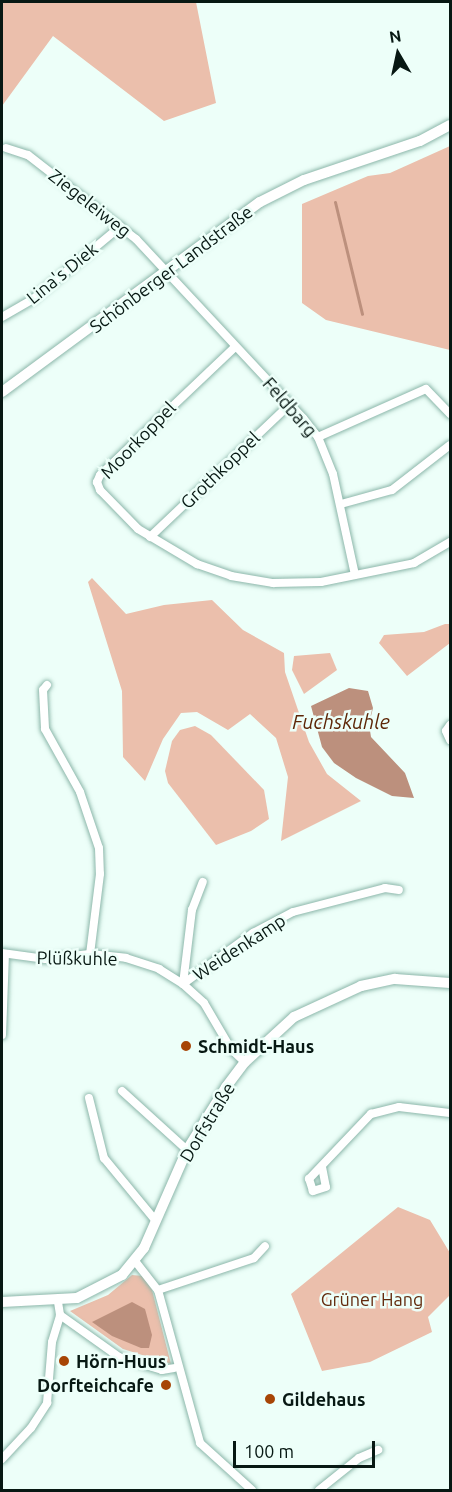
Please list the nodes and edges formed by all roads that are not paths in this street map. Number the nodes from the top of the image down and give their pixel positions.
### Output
1 (450, 125) edge
2 (6, 148) dead end
3 (121, 226) junction
4 (165, 271) junction
5 (2, 317) edge
6 (235, 347) junction
7 (2, 392) edge
8 (290, 404) junction
9 (450, 414) edge
10 (318, 437) junction
11 (450, 445) edge
12 (341, 504) junction
13 (150, 537) junction
14 (450, 542) edge
15 (355, 575) junction
16 (46, 685) dead end
17 (448, 728) edge
18 (450, 740) edge
19 (202, 882) dead end
20 (399, 891) dead end
21 (3, 954) edge
22 (90, 954) junction
23 (450, 982) edge
24 (183, 984) junction
25 (2, 1035) edge
26 (245, 1062) junction
27 (122, 1091) dead end
28 (89, 1098) dead end
29 (450, 1113) edge
30 (187, 1150) junction
31 (322, 1167) dead end
32 (156, 1221) junction
33 (265, 1246) dead end
34 (135, 1261) junction
35 (158, 1290) junction
36 (2, 1302) edge
37 (58, 1302) junction
38 (60, 1315) junction
39 (176, 1368) junction
40 (378, 1450) dead end
41 (2, 1459) edge
42 (252, 1491) edge
43 (319, 1491) edge

1 - 4 street, Schönberger Landstraße
2 - 3 street, Ziegeleiweg
3 - 4 street, Ziegeleiweg
3 - 5 street, Lina's Diek
4 - 6 street, Feldbarg
4 - 7 street, Schönberger Landstraße
6 - 8 street, Feldbarg
6 - 13 street, Moorkoppel
8 - 10 street, Feldbarg
8 - 13 street, Grothkoppel
9 - 10 street
10 - 12 street, Feldbarg
11 - 12 street
12 - 15 street, Feldbarg
13 - 15 street, Moorkoppel
14 - 15 street, Moorkoppel
16 - 22 street
17 - 18 street
19 - 24 street
20 - 24 street, Weidenkamp
21 - 22 street, Plüßkuhle
21 - 25 street
22 - 24 street, Plüßkuhle
23 - 26 street, Dorfstraße
24 - 26 street, Plüßkuhle
26 - 30 street, Dorfstraße
27 - 30 street
28 - 32 street
29 - 31 street
30 - 32 street, Dorfstraße
32 - 34 street, Dorfstraße
33 - 35 street
34 - 35 street
34 - 37 street, Dorfstraße
35 - 39 street
36 - 37 street, Dorfstraße
37 - 38 street
38 - 39 street
38 - 41 street
39 - 42 street
40 - 43 street

